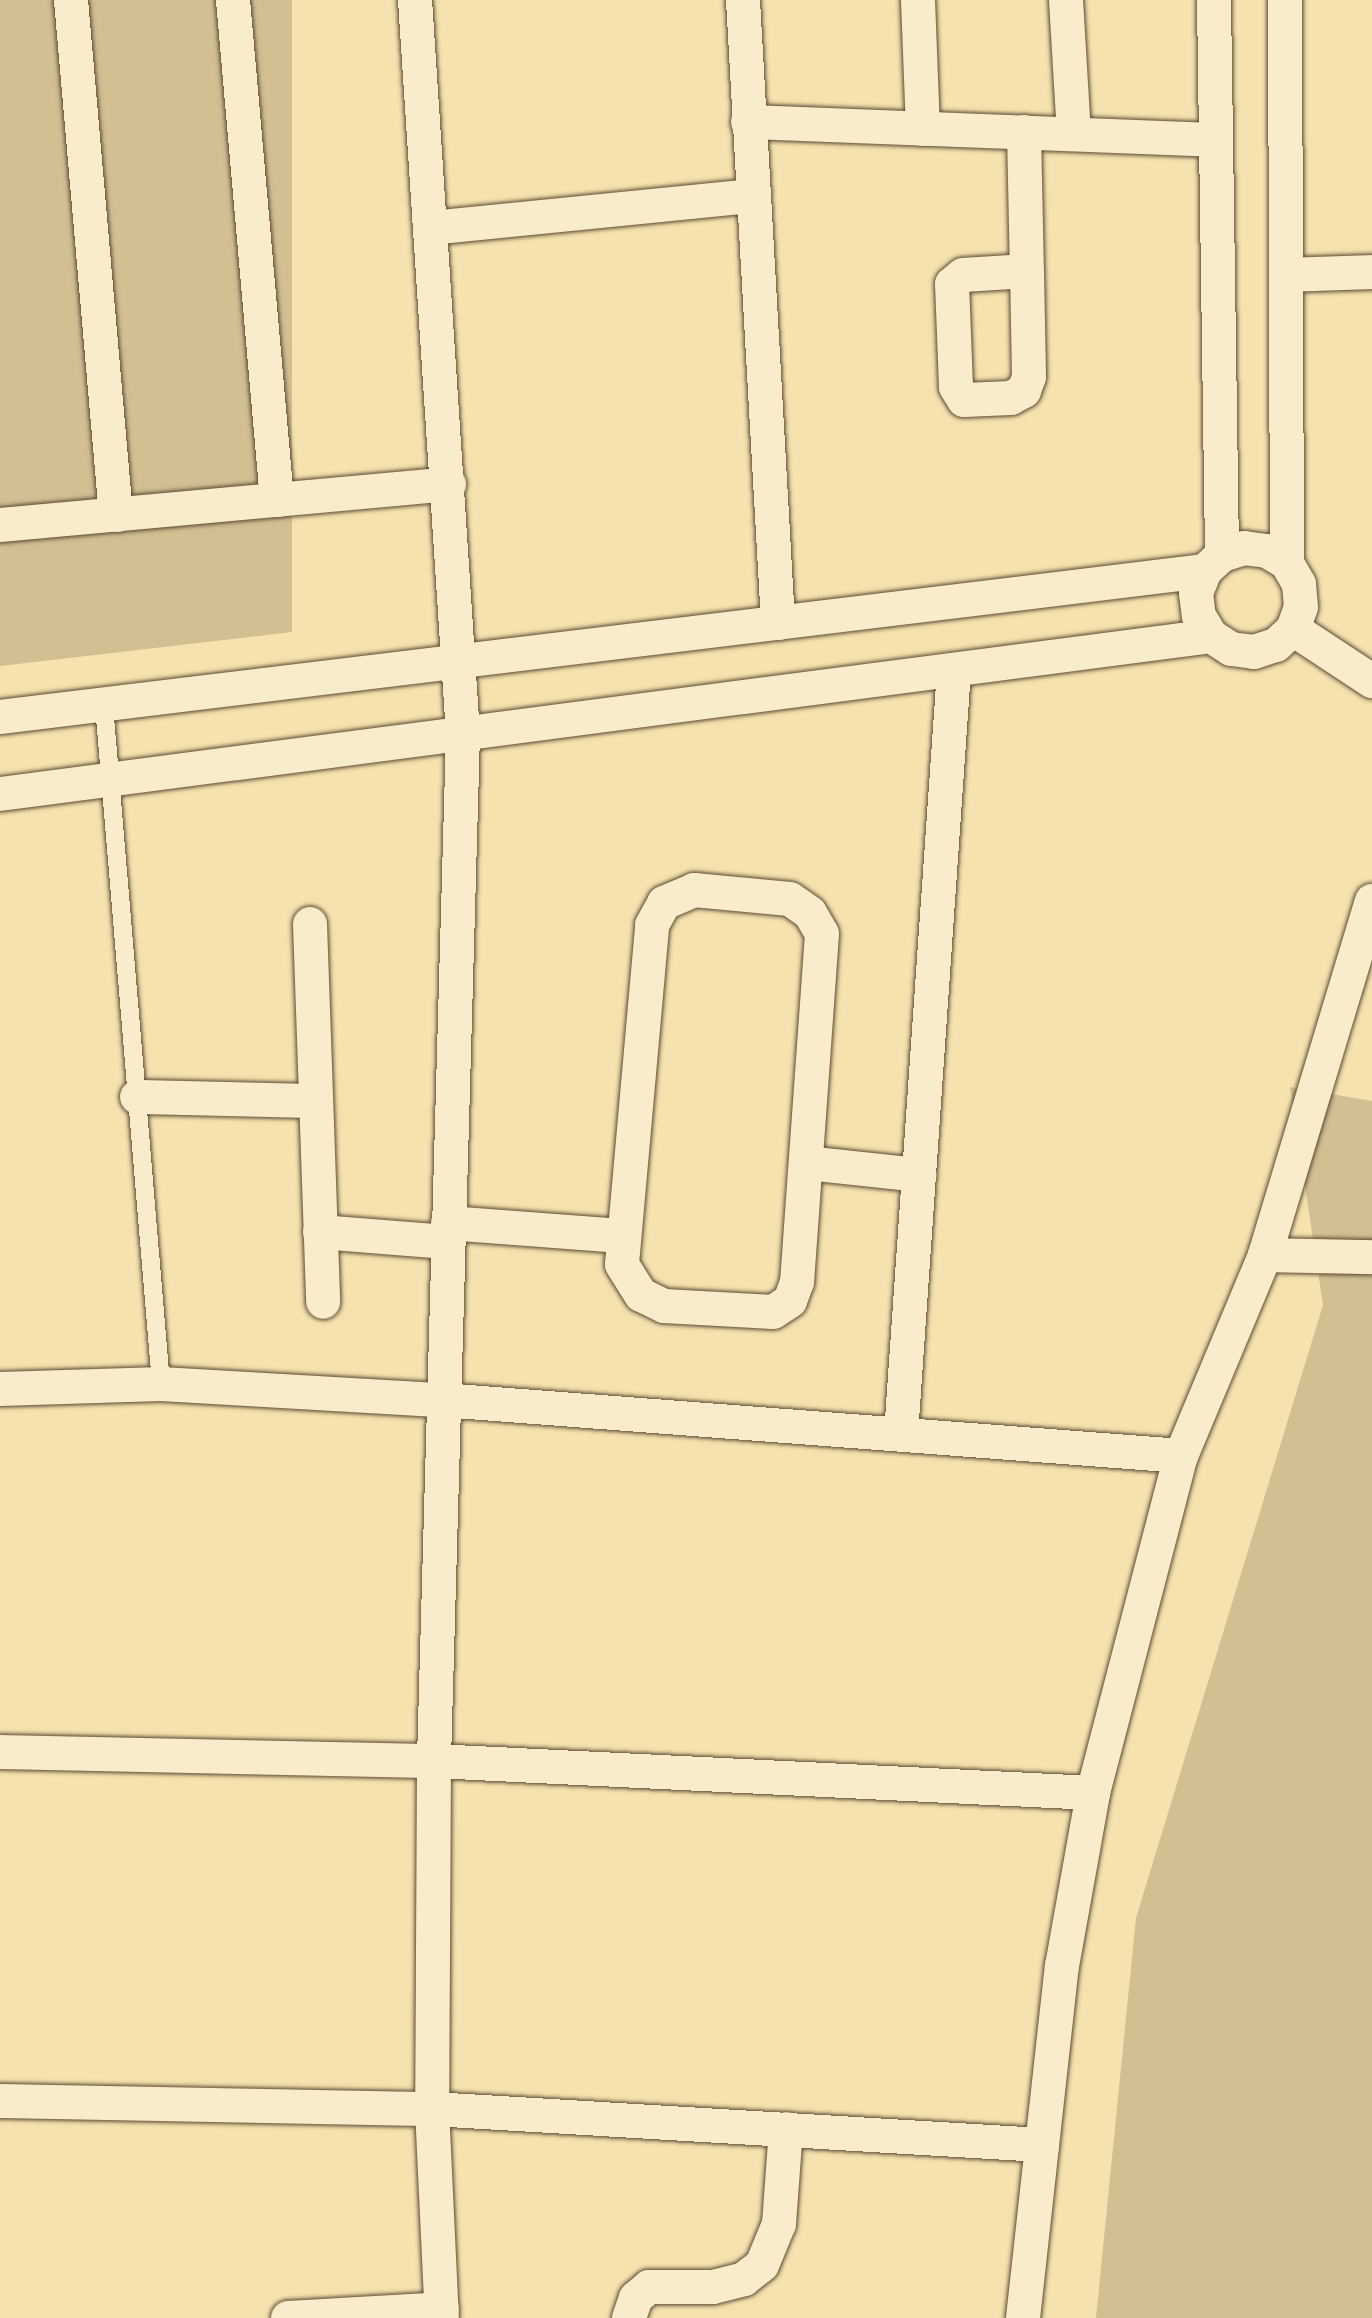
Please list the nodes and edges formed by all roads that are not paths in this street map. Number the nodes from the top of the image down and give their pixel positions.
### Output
1 (71, 0) edge
2 (233, 0) edge
3 (415, 0) edge
4 (743, 0) edge
5 (918, 0) edge
6 (1066, 0) edge
7 (1214, 0) edge
8 (1285, 0) edge
9 (748, 122) junction
10 (923, 129) junction
11 (1024, 132) junction
12 (1074, 134) junction
13 (1216, 140) junction
14 (753, 196) junction
15 (431, 228) junction
16 (1027, 271) dead end
17 (1372, 272) edge
18 (1286, 275) junction
19 (449, 484) junction
20 (277, 500) junction
21 (116, 515) junction
22 (0, 525) edge
23 (1213, 563) junction
24 (1287, 563) junction
25 (778, 623) junction
26 (1293, 629) junction
27 (1211, 636) junction
28 (462, 661) junction
29 (954, 670) junction
30 (1372, 681) edge
31 (104, 705) junction
32 (0, 717) edge
33 (463, 734) junction
34 (110, 780) junction
35 (0, 794) edge
36 (1372, 901) edge
37 (310, 924) dead end
38 (137, 1097) junction
39 (316, 1101) junction
40 (806, 1163) junction
41 (919, 1175) junction
42 (320, 1232) junction
43 (447, 1232) junction
44 (622, 1236) junction
45 (1265, 1255) junction
46 (1372, 1257) edge
47 (323, 1302) dead end
48 (161, 1384) junction
49 (0, 1389) edge
50 (442, 1400) junction
51 (901, 1434) junction
52 (1181, 1456) junction
53 (0, 1752) edge
54 (434, 1761) junction
55 (1093, 1793) junction
56 (0, 2101) edge
57 (432, 2109) junction
58 (786, 2129) junction
59 (1042, 2145) junction
60 (442, 2313) edge
61 (288, 2318) edge
62 (629, 2318) edge
63 (1023, 2318) edge

1 - 21 street
2 - 20 street
3 - 15 street
4 - 9 street
5 - 10 street
6 - 12 street
7 - 13 street
8 - 18 street
9 - 10 street
9 - 14 street
10 - 11 street
11 - 12 street
11 - 16 street
12 - 13 street
13 - 23 street
14 - 15 street
14 - 25 street
15 - 19 street
17 - 18 street
18 - 24 street
19 - 20 street
19 - 28 street
20 - 21 street
21 - 22 street
23 - 24 street
23 - 25 street
23 - 27 street
24 - 26 street
25 - 28 street
26 - 27 street
26 - 30 street
27 - 29 street
28 - 31 street
28 - 33 street
29 - 33 street
29 - 41 street
31 - 32 street
31 - 34 lane
33 - 34 street
33 - 43 street
34 - 35 street
34 - 38 lane
36 - 45 street
37 - 39 street
38 - 39 street
38 - 48 lane
39 - 42 street
40 - 41 street
40 - 44 street
40 - 44 street
41 - 51 street
42 - 43 street
42 - 47 street
43 - 44 street
43 - 50 street
45 - 46 street
45 - 52 street
48 - 49 street
48 - 50 street
50 - 51 street
50 - 54 street
51 - 52 street
52 - 55 street
53 - 54 street
54 - 55 street
54 - 57 street
55 - 59 street
56 - 57 street
57 - 58 street
57 - 60 street
58 - 59 street
58 - 62 street
59 - 63 street
60 - 61 street

